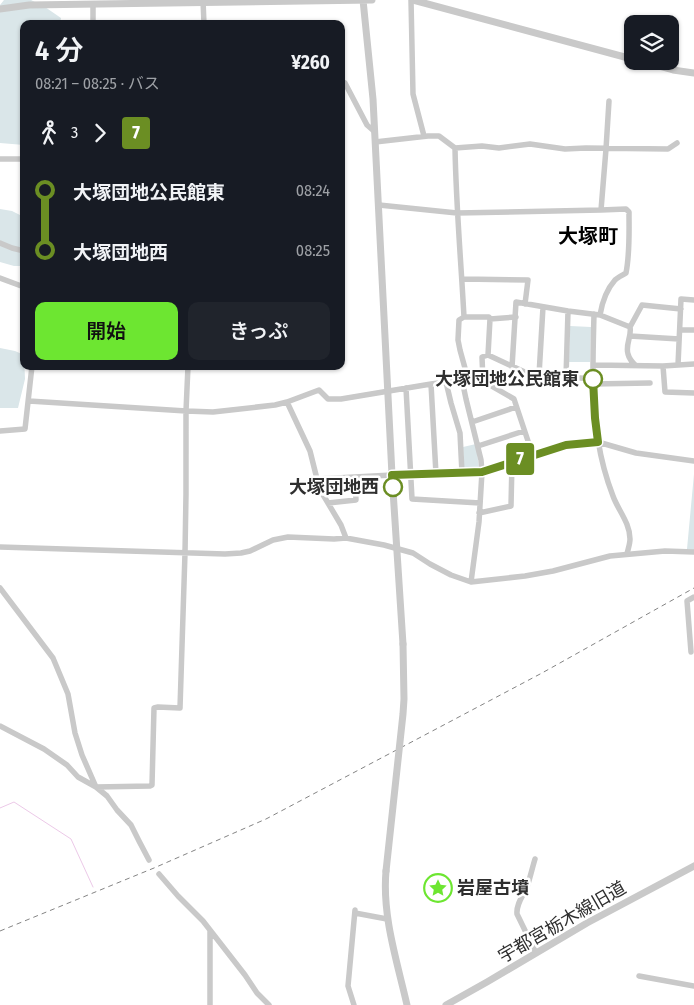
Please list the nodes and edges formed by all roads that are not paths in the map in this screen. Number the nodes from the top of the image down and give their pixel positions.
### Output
1 (363, 0) edge
2 (372, 0) edge
3 (412, 0) edge
4 (203, 1) edge
5 (93, 4) junction
6 (0, 9) edge
7 (93, 20) edge
8 (204, 20) edge
9 (624, 57) edge
10 (673, 70) edge
11 (694, 73) edge
12 (345, 82) edge
13 (609, 102) dead end
14 (375, 132) junction
15 (424, 136) junction
16 (375, 142) junction
17 (677, 144) dead end
18 (455, 148) junction
19 (606, 149) junction
20 (0, 159) edge
21 (20, 159) edge
22 (378, 205) junction
23 (601, 210) junction
24 (457, 213) junction
25 (0, 242) edge
26 (20, 250) edge
27 (0, 278) edge
28 (462, 279) junction
29 (20, 286) edge
30 (694, 300) edge
31 (525, 304) junction
32 (543, 307) junction
33 (681, 309) junction
34 (568, 311) junction
35 (597, 314) junction
36 (464, 317) junction
37 (516, 317) junction
38 (490, 319) junction
39 (630, 327) junction
40 (680, 330) junction
41 (694, 330) edge
42 (630, 336) junction
43 (680, 338) junction
44 (488, 355) junction
45 (694, 364) edge
46 (592, 365) junction
47 (635, 365) junction
48 (678, 365) junction
49 (663, 366) junction
50 (512, 367) junction
51 (32, 370) edge
52 (188, 370) edge
53 (539, 375) junction
54 (566, 377) junction
55 (465, 380) junction
56 (484, 381) junction
57 (593, 381) junction
58 (446, 382) junction
59 (650, 383) dead end
60 (431, 384) junction
61 (406, 388) junction
62 (388, 390) junction
63 (694, 393) edge
64 (29, 401) junction
65 (287, 402) junction
66 (516, 406) junction
67 (186, 411) junction
68 (472, 422) junction
69 (0, 431) edge
70 (524, 431) junction
71 (598, 442) junction
72 (478, 446) junction
73 (533, 456) junction
74 (694, 461) edge
75 (512, 462) junction
76 (482, 472) junction
77 (462, 473) junction
78 (411, 474) junction
79 (436, 474) junction
80 (392, 475) junction
81 (356, 478) junction
82 (317, 479) junction
83 (328, 503) junction
84 (480, 503) junction
85 (479, 513) junction
86 (346, 538) junction
87 (0, 547) edge
88 (397, 548) junction
89 (694, 552) edge
90 (185, 553) junction
91 (627, 554) junction
92 (471, 582) junction
93 (0, 588) edge
94 (694, 597) edge
95 (691, 652) dead end
96 (0, 726) edge
97 (96, 787) junction
98 (535, 859) dead end
99 (149, 860) dead end
100 (694, 866) edge
101 (158, 874) dead end
102 (387, 919) junction
103 (210, 931) junction
104 (536, 953) junction
105 (639, 976) dead end
106 (694, 986) edge
107 (210, 1005) edge
108 (269, 1005) edge
109 (354, 1005) edge
110 (407, 1005) edge
111 (446, 1005) edge

1 - 2 street
1 - 4 street
1 - 14 street
3 - 9 street
3 - 15 street
4 - 5 street
4 - 8 street
5 - 6 street
5 - 7 street
10 - 11 street
12 - 14 street
13 - 19 street
14 - 16 street
15 - 16 street
15 - 18 street
16 - 22 street
17 - 19 street
18 - 19 street
18 - 24 street
19 - 23 street
20 - 21 street
22 - 24 street
22 - 62 street
23 - 24 street
23 - 35 street
24 - 28 street
25 - 26 street
27 - 29 street
28 - 31 street
28 - 36 street
30 - 33 street
31 - 32 street
31 - 37 street
32 - 34 street
32 - 53 street
33 - 39 street
33 - 40 street
34 - 35 street
34 - 54 street
35 - 39 street
35 - 46 street
36 - 38 street
36 - 55 street
37 - 38 street
37 - 50 street
38 - 44 street
39 - 42 street
40 - 41 street
40 - 43 street
42 - 43 street
42 - 47 street
43 - 48 street
44 - 50 street
44 - 56 street
45 - 48 street
46 - 47 street
46 - 57 street
47 - 49 street
48 - 49 street
49 - 63 street
50 - 53 street
51 - 64 street
52 - 67 street
53 - 54 street
54 - 57 street
55 - 56 street
55 - 58 street
55 - 68 street
56 - 66 street
57 - 59 street
57 - 71 street
58 - 60 street
58 - 77 street
60 - 61 street
60 - 79 street
61 - 62 street
61 - 78 street
62 - 65 street
62 - 80 street
64 - 67 street
64 - 69 street
65 - 67 street
65 - 82 street
66 - 68 street
66 - 70 street
67 - 90 street
68 - 72 street
70 - 72 street
70 - 73 street
71 - 73 street
71 - 74 street
71 - 91 street
72 - 76 street
73 - 75 street
75 - 76 street
75 - 85 street
76 - 77 street
76 - 84 street
77 - 79 street
78 - 79 street
78 - 80 street
78 - 84 street
80 - 81 street
80 - 88 street
81 - 82 street
81 - 83 street
82 - 83 street
83 - 86 street
84 - 85 street
85 - 92 street
86 - 88 street
86 - 90 street
87 - 90 street
88 - 92 street
88 - 102 street, bridge
89 - 91 street
90 - 97 street
91 - 92 street
93 - 97 street
94 - 95 street
96 - 97 street
97 - 99 street
98 - 104 street
100 - 104 street, 宇都宮栃木線旧道
101 - 103 street
102 - 109 street
102 - 110 street
103 - 107 street
103 - 108 street
104 - 111 street, 宇都宮栃木線旧道
105 - 106 street

